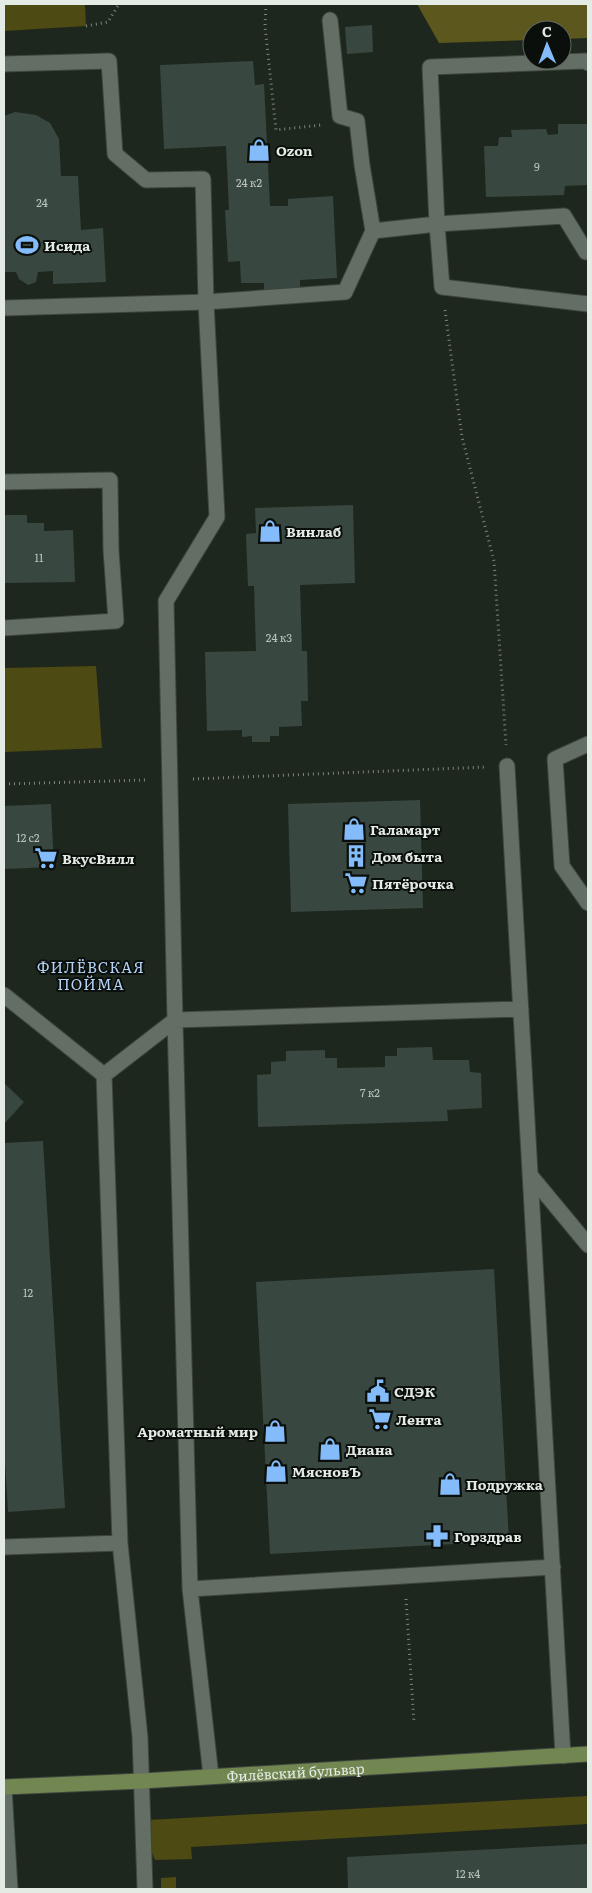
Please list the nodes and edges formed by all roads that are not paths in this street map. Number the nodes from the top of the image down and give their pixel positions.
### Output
1 (330, 20) dead end
2 (588, 63) edge
3 (4, 64) edge
4 (437, 224) junction
5 (373, 231) junction
6 (588, 252) edge
7 (206, 302) junction
8 (588, 304) edge
9 (4, 308) edge
10 (4, 482) edge
11 (4, 628) edge
12 (588, 744) edge
13 (507, 766) road end
14 (588, 903) edge
15 (4, 995) edge
16 (521, 1009) junction
17 (175, 1020) junction
18 (104, 1075) junction
19 (530, 1175) junction
20 (588, 1245) edge
21 (120, 1543) junction
22 (4, 1547) edge
23 (553, 1568) junction
24 (190, 1589) junction
25 (588, 1754) edge
26 (563, 1756) junction
27 (211, 1776) junction
28 (142, 1781) junction
29 (4, 1787) edge
30 (10, 1889) edge
31 (145, 1889) edge

1 - 5 lane
2 - 4 lane
3 - 7 lane
4 - 5 lane
4 - 6 lane
4 - 8 lane
5 - 7 lane
7 - 9 lane
7 - 17 lane
10 - 11 lane
12 - 14 lane
13 - 16 lane
15 - 18 lane
16 - 17 lane
16 - 19 lane
17 - 18 lane
17 - 24 lane
18 - 21 lane
19 - 20 lane
19 - 23 lane
21 - 22 lane
21 - 28 lane
23 - 24 lane
23 - 26 lane
24 - 27 lane
25 - 26 street, Филёвский бульвар
26 - 27 street, Филёвский бульвар
27 - 28 street, Филёвский бульвар
28 - 29 street, Филёвский бульвар
28 - 31 lane
29 - 30 lane

